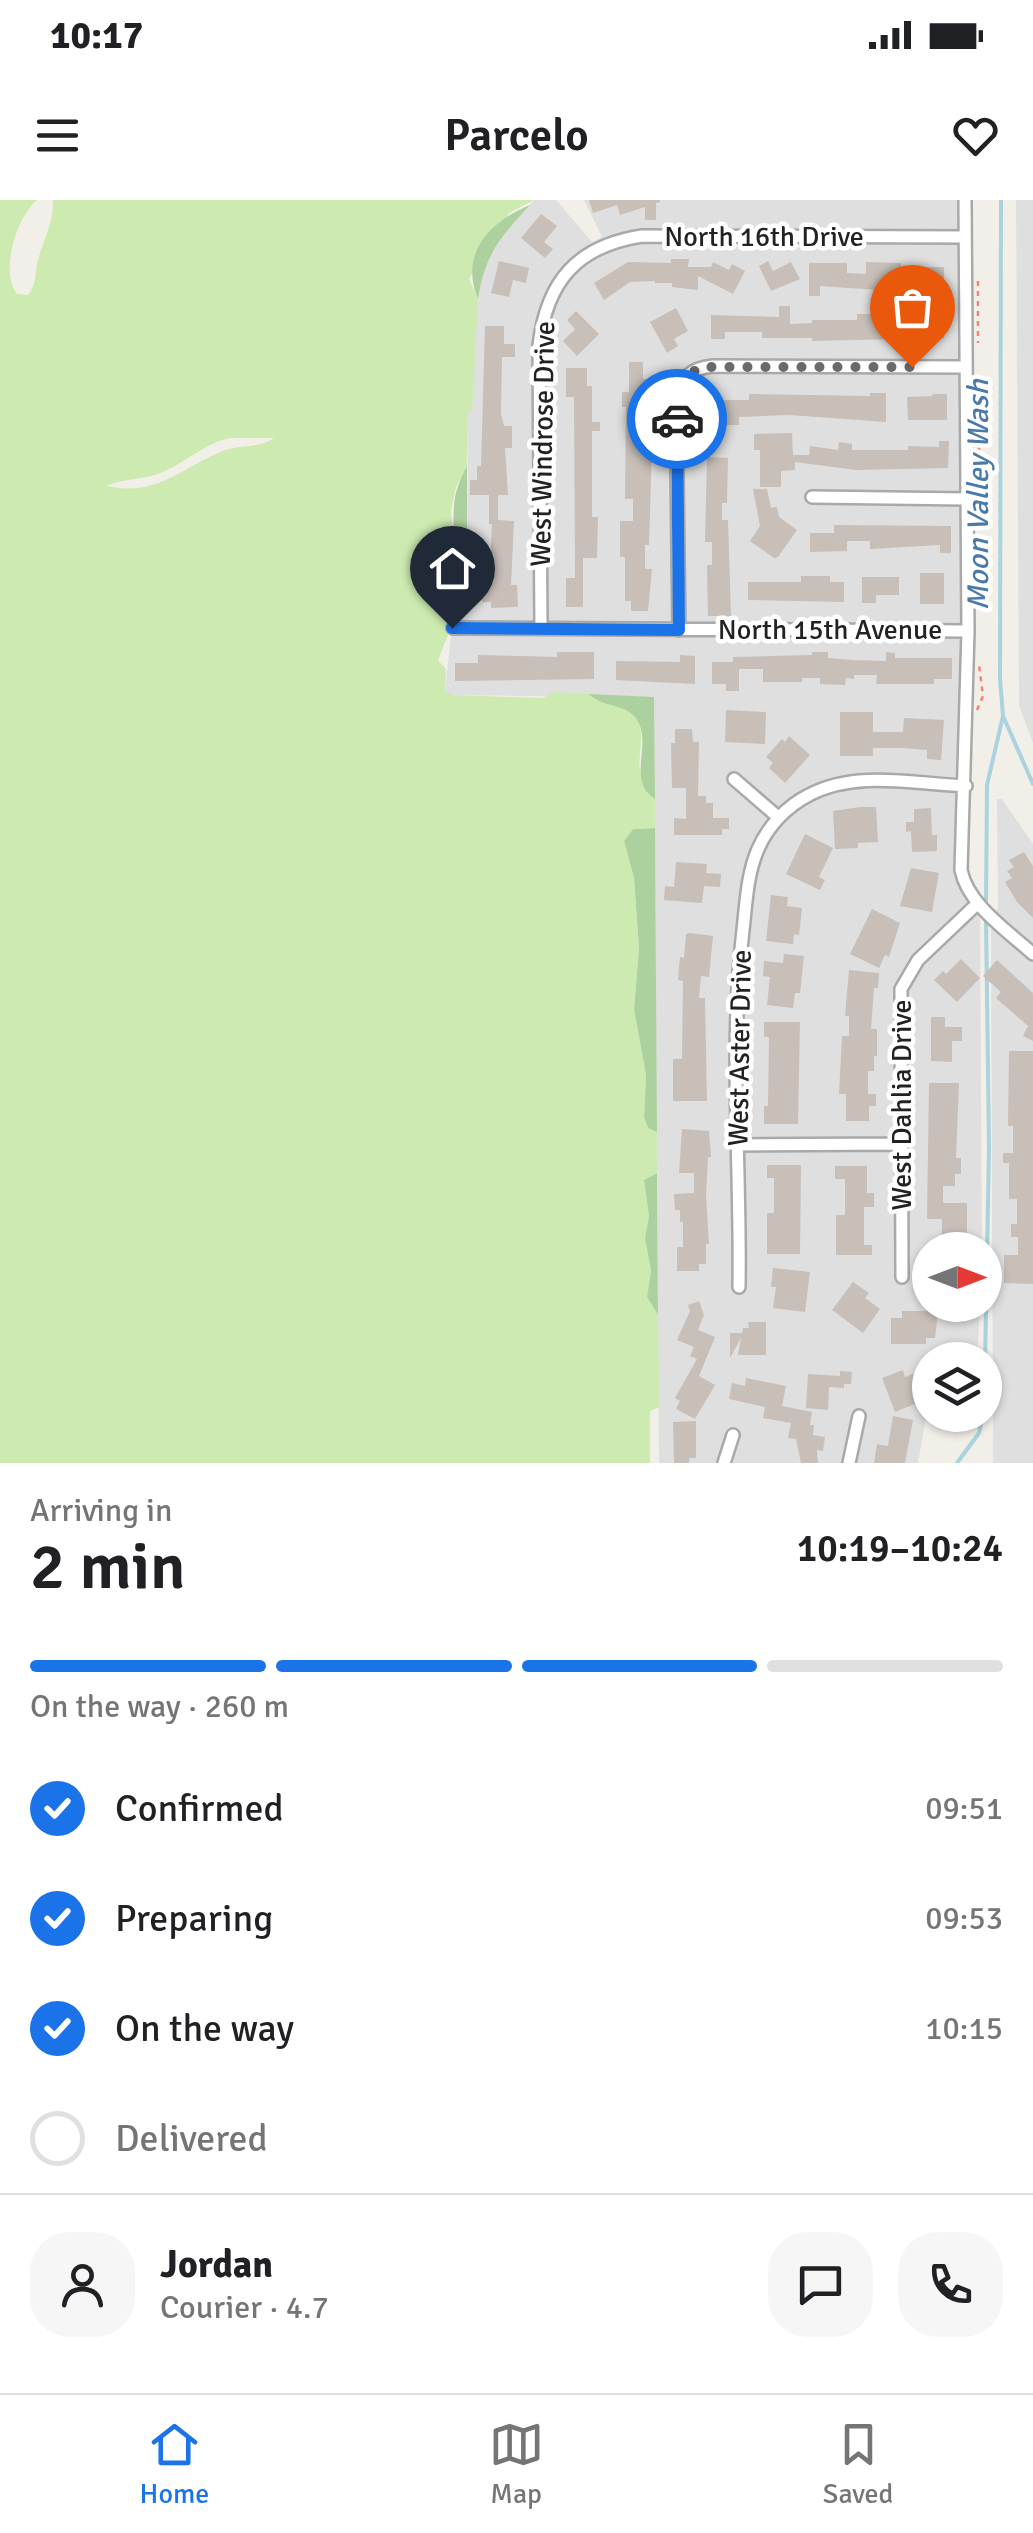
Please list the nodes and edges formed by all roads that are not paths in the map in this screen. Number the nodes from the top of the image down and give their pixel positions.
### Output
1 (965, 200) edge
2 (964, 237) junction
3 (571, 268) joint
4 (966, 367) junction
5 (812, 498) dead end
6 (967, 499) junction
7 (452, 628) dead end
8 (541, 628) junction
9 (679, 630) junction
10 (968, 631) junction
11 (734, 779) dead end
12 (966, 786) junction
13 (778, 817) junction
14 (980, 904) junction
15 (1033, 954) edge
16 (902, 1144) junction
17 (738, 1145) junction
18 (902, 1277) dead end
19 (740, 1287) dead end
20 (858, 1416) dead end
21 (733, 1435) dead end
22 (724, 1463) edge
23 (848, 1463) edge

1 - 2 street
2 - 3 street, North 16th Drive
2 - 4 street
3 - 8 street, West Windrose Drive
4 - 6 street
4 - 9 street
5 - 6 street
6 - 10 street
7 - 8 street, North 15th Avenue
8 - 9 street, North 15th Avenue
9 - 10 street, North 15th Avenue
10 - 12 street
11 - 13 street
12 - 13 street
12 - 14 street
13 - 17 street, West Aster Drive
14 - 15 street
14 - 16 street, West Dahlia Drive
16 - 17 street
16 - 18 street, West Dahlia Drive
17 - 19 street, West Aster Drive
20 - 23 street
21 - 22 street

